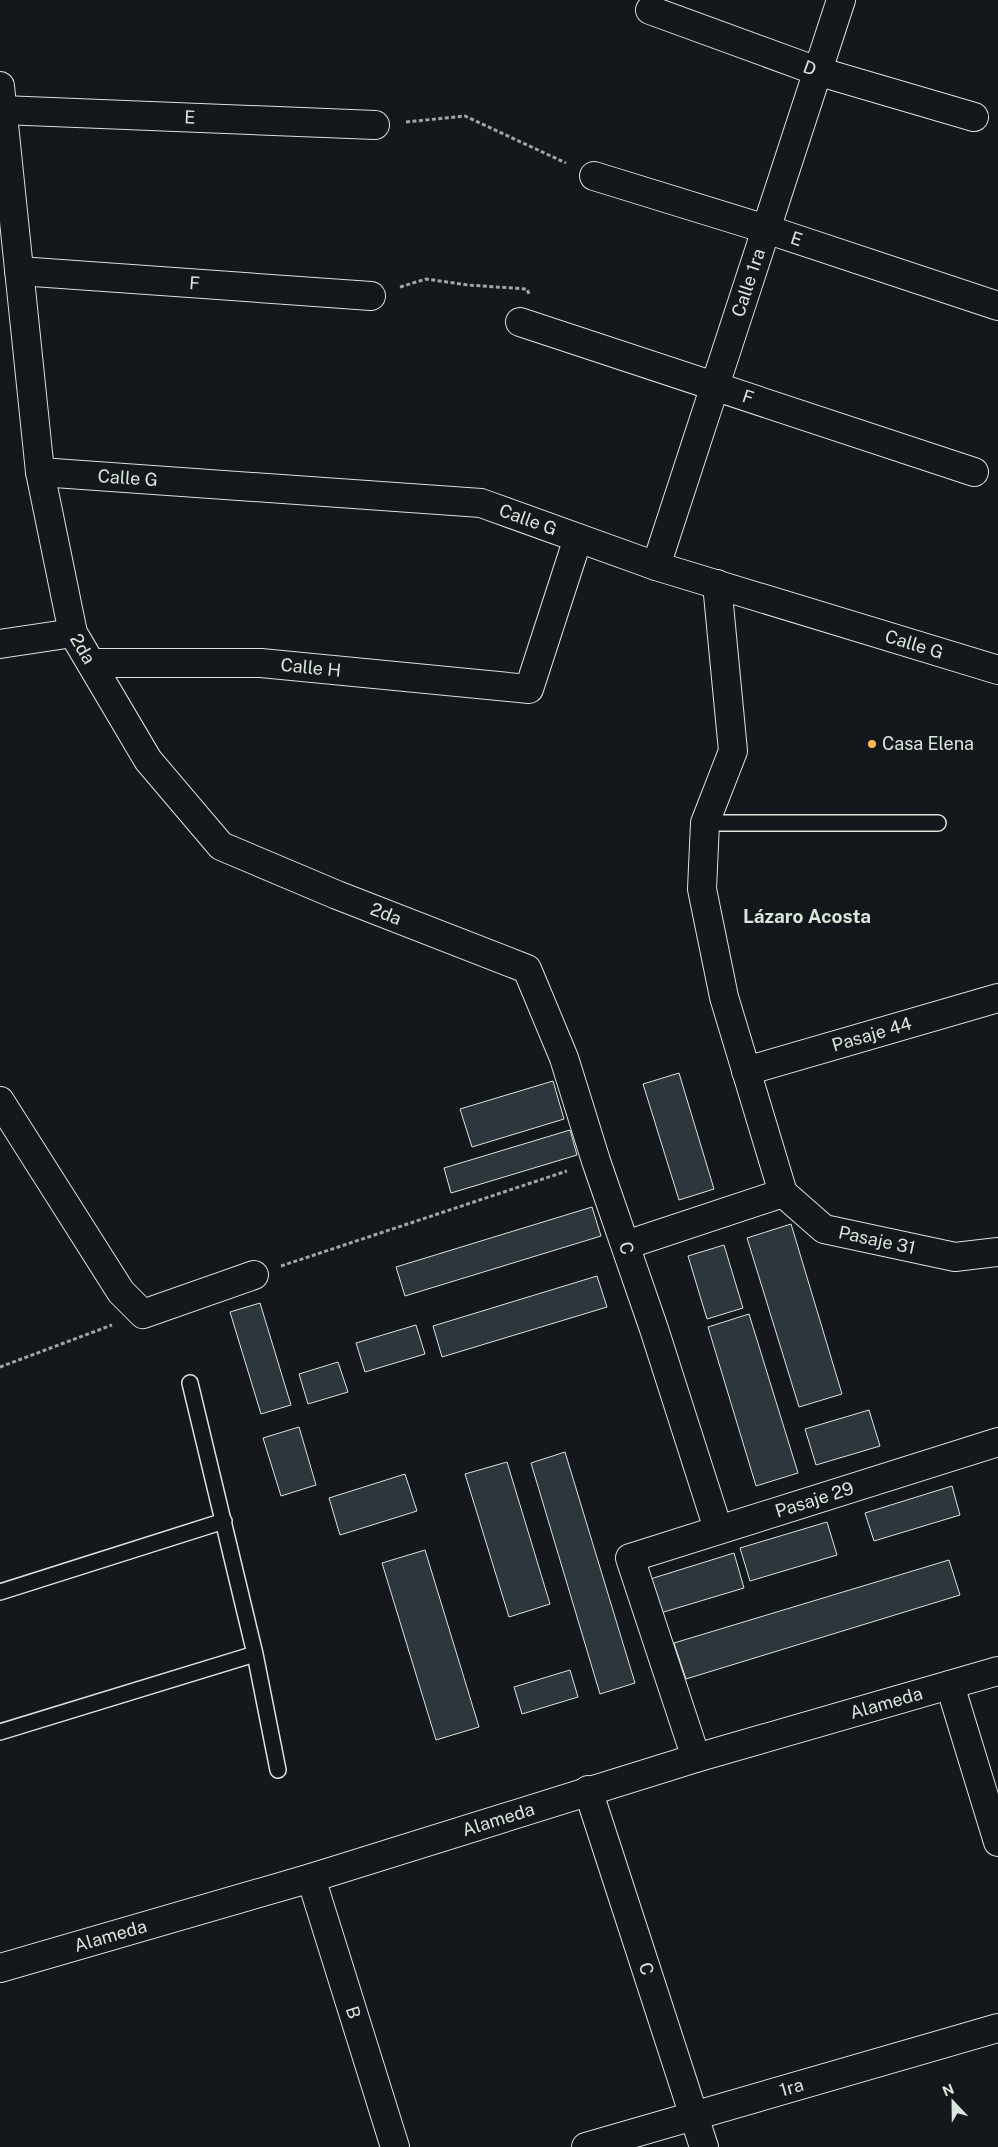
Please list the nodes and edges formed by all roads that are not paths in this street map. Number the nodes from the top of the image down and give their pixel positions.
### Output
1 (841, 0) edge
2 (650, 10) dead end
3 (817, 71) junction
4 (1, 98) edge
5 (974, 117) dead end
6 (375, 126) road end
7 (594, 176) road end
8 (766, 229) junction
9 (8, 236) edge
10 (19, 271) junction
11 (371, 296) road end
12 (998, 306) edge
13 (520, 322) dead end
14 (715, 386) junction
15 (40, 472) junction
16 (974, 472) dead end
17 (578, 538) junction
18 (656, 566) junction
19 (717, 584) junction
20 (73, 633) junction
21 (0, 644) edge
22 (91, 663) junction
23 (998, 670) edge
24 (938, 823) dead end
25 (706, 824) junction
26 (527, 969) joint
27 (998, 998) edge
28 (746, 1071) junction
29 (0, 1101) edge
30 (9, 1132) edge
31 (783, 1193) junction
32 (626, 1244) junction
33 (998, 1252) edge
34 (254, 1275) road end
35 (190, 1382) dead end
36 (998, 1442) edge
37 (224, 1521) junction
38 (718, 1529) junction
39 (0, 1592) edge
40 (255, 1654) junction
41 (998, 1671) edge
42 (950, 1685) junction
43 (0, 1732) edge
44 (696, 1758) junction
45 (278, 1770) dead end
46 (588, 1790) junction
47 (998, 1842) edge
48 (311, 1878) junction
49 (0, 1968) edge
50 (998, 2028) edge
51 (693, 2115) junction
52 (395, 2147) edge
53 (586, 2147) edge
54 (704, 2147) edge

1 - 3 street, Calle 1ra
2 - 3 street, D
3 - 5 street, D
3 - 8 street, Calle 1ra
4 - 6 street, E
4 - 9 street, 2da
7 - 8 street, E
8 - 12 street, E
8 - 14 street, Calle 1ra
9 - 10 street, 2da
10 - 11 street, F
10 - 15 street, 2da
13 - 14 street, F
14 - 16 street, F
14 - 18 street, Calle 1ra
15 - 17 street, Calle G
15 - 20 street, 2da
17 - 18 street, Calle G
17 - 22 street, Calle H
18 - 19 street, Calle G
19 - 23 street, Calle G
19 - 25 street
20 - 21 street
20 - 22 street, 2da
22 - 26 street, 2da
24 - 25 lane
25 - 28 street
26 - 32 street, C
27 - 28 street, Pasaje 44
28 - 31 street
29 - 30 street
30 - 34 street
31 - 32 street
31 - 33 street, Pasaje 31
32 - 38 street, C
35 - 37 lane
36 - 38 street, Pasaje 29
37 - 39 lane
37 - 40 lane
38 - 44 street, Pasaje 29
40 - 43 lane
40 - 45 lane
41 - 42 street, Alameda
42 - 44 street, Alameda
42 - 47 street
44 - 46 street, Alameda
46 - 48 street, Alameda
46 - 51 street, C
48 - 49 street, Alameda
48 - 52 street, B
50 - 51 street, 1ra
51 - 53 street, 1ra
51 - 54 street, C

